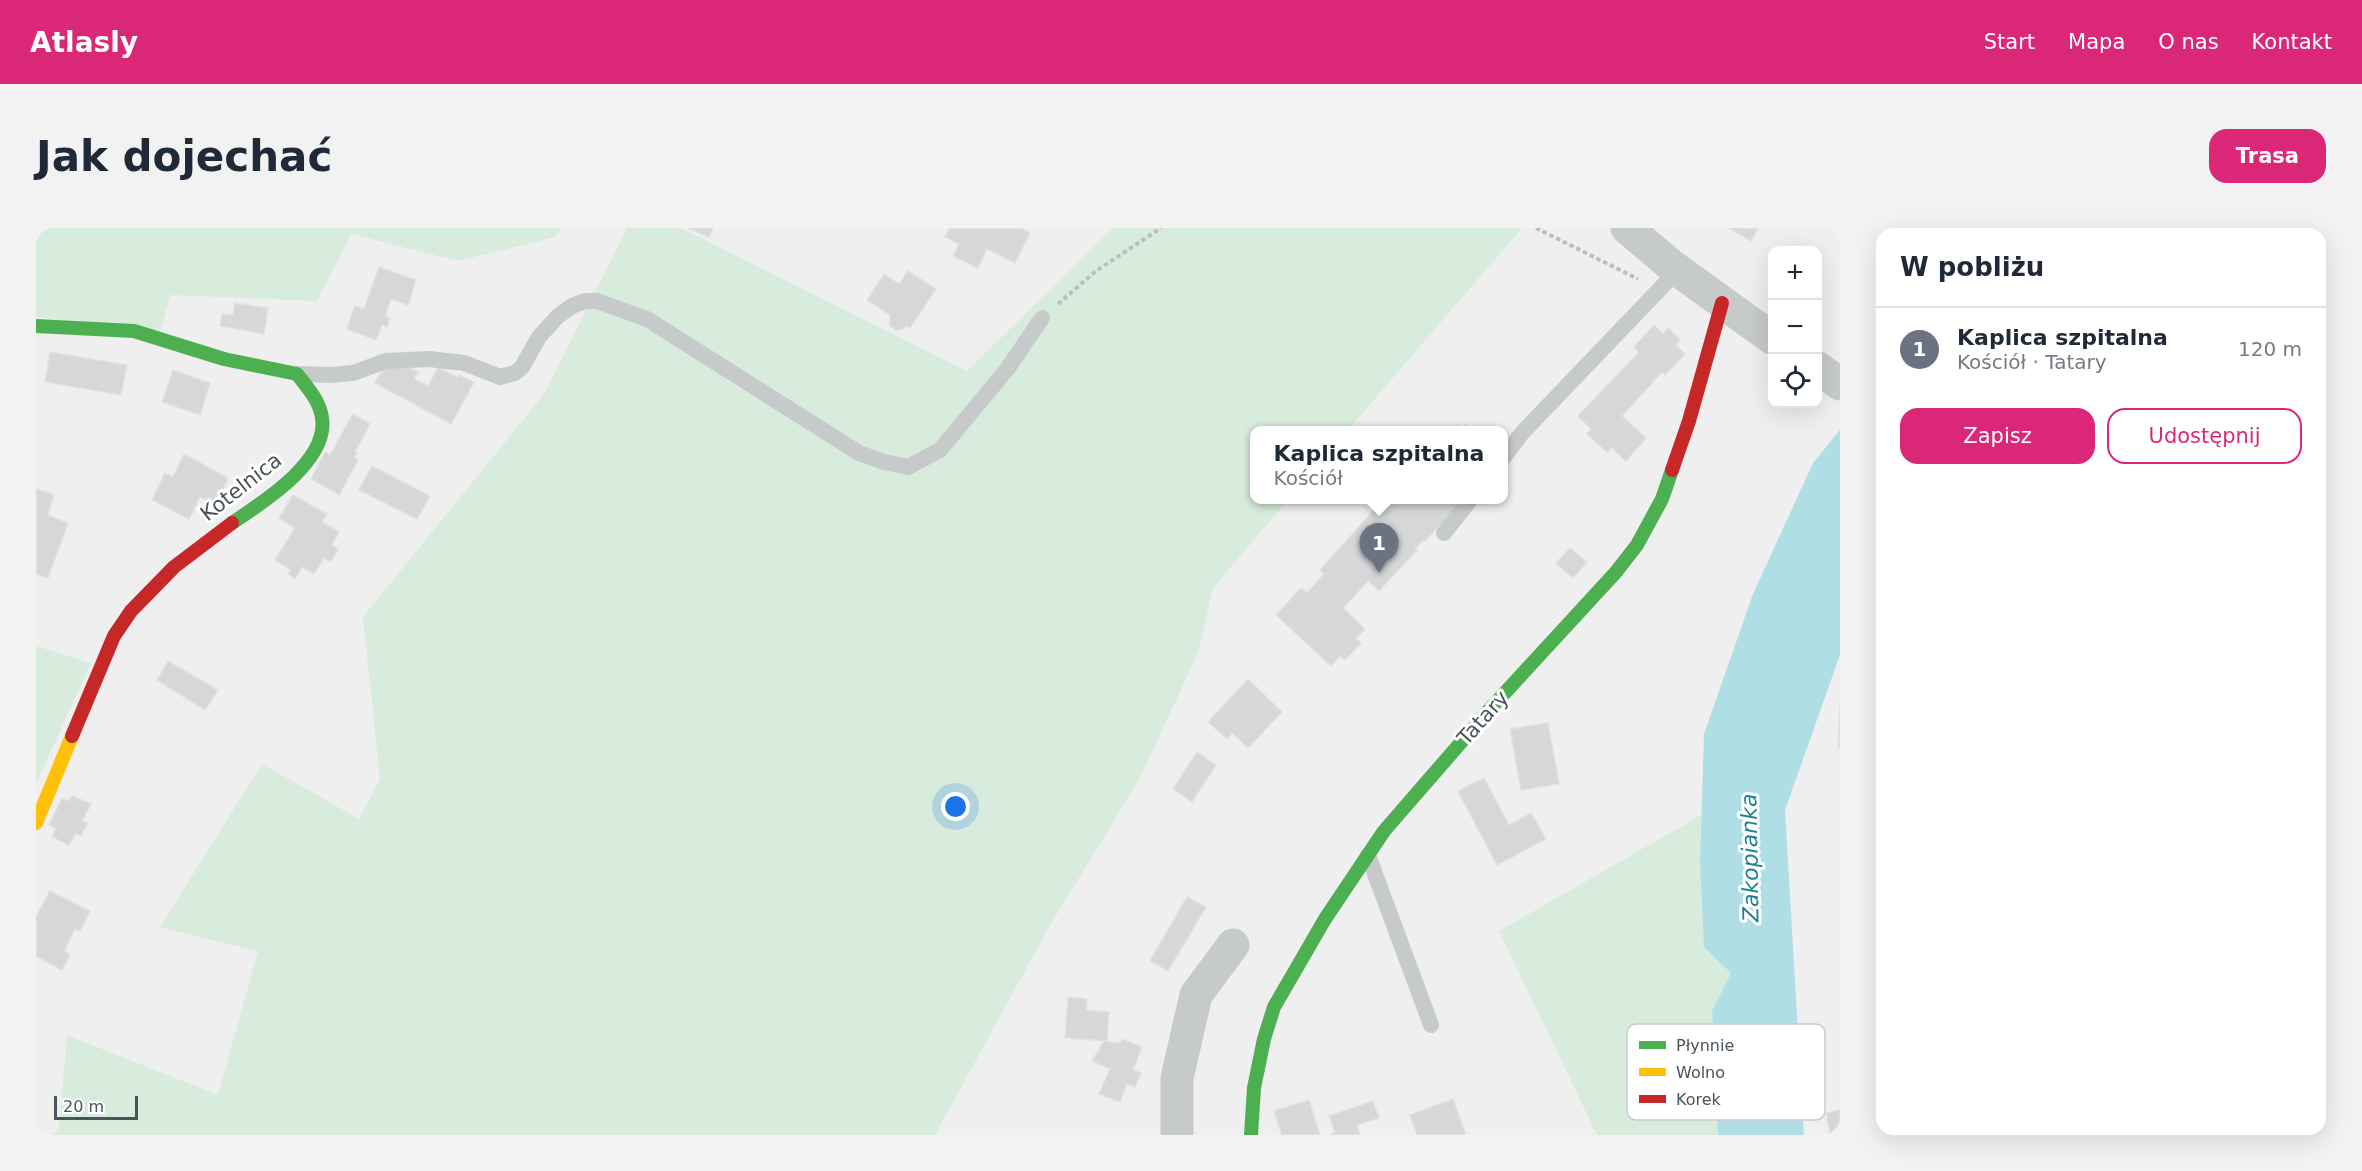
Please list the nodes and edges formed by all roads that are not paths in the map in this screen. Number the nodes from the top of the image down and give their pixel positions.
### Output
1 (1627, 228) edge
2 (1669, 280) junction
3 (1722, 303) junction
4 (1042, 318) road end
5 (36, 326) edge
6 (1768, 335) edge
7 (297, 374) junction
8 (1508, 451) edge
9 (1467, 504) edge
10 (1444, 533) dead end
11 (36, 823) edge
12 (1368, 855) junction
13 (1233, 945) dead end
14 (1431, 1025) dead end
15 (1177, 1135) edge
16 (1251, 1135) edge

1 - 2 street
2 - 3 street
2 - 8 lane
3 - 6 street
3 - 12 street, Tatary
4 - 7 lane
5 - 7 street
7 - 11 street, Kotelnica
9 - 10 lane
12 - 14 lane
12 - 16 street, Tatary
13 - 15 street

